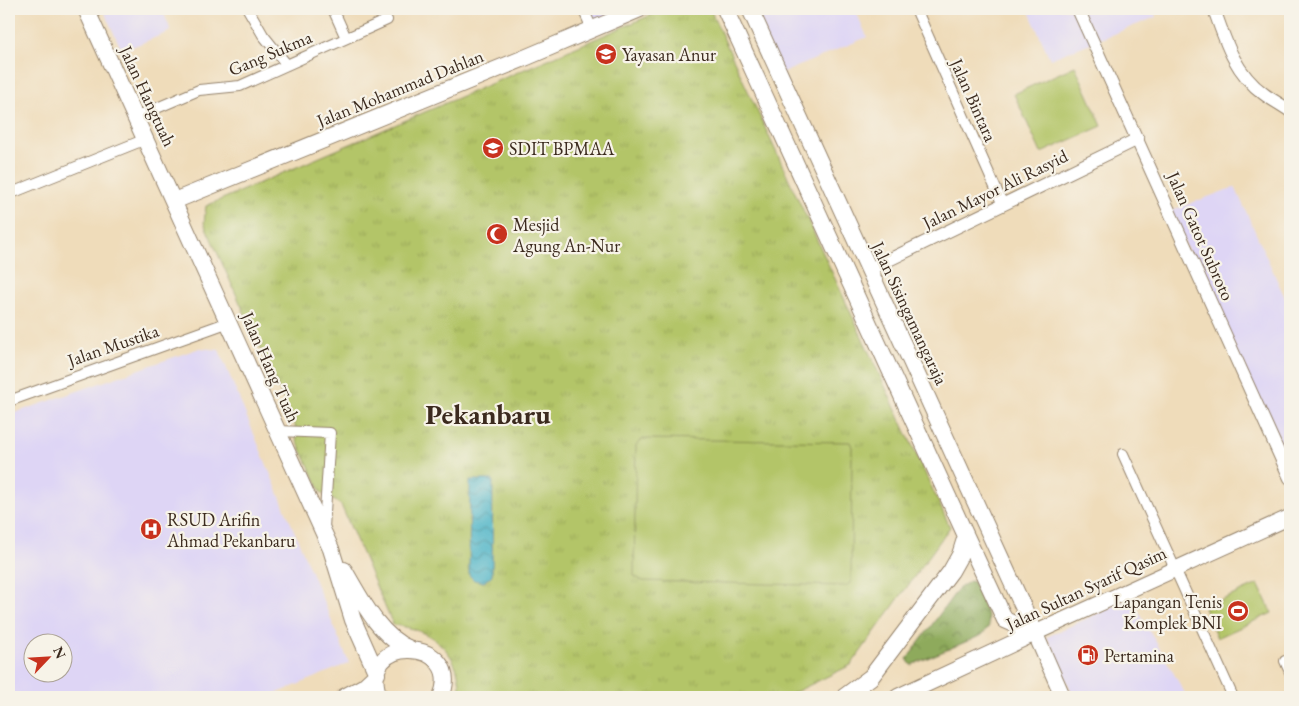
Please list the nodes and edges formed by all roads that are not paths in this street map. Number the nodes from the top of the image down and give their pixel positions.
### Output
1 (86, 9) edge
2 (248, 9) edge
3 (333, 9) edge
4 (583, 9) edge
5 (640, 9) edge
6 (725, 9) edge
7 (750, 9) edge
8 (916, 9) edge
9 (1078, 9) edge
10 (1214, 9) edge
11 (387, 20) dead end
12 (589, 32) junction
13 (346, 38) junction
14 (287, 65) junction
15 (1290, 111) edge
16 (136, 117) junction
17 (146, 139) junction
18 (1138, 139) junction
19 (9, 194) edge
20 (174, 200) junction
21 (1003, 204) junction
22 (868, 270) junction
23 (864, 311) junction
24 (229, 322) junction
25 (9, 401) edge
26 (278, 431) junction
27 (1123, 454) dead end
28 (1290, 478) edge
29 (1290, 517) edge
30 (324, 534) junction
31 (966, 536) junction
32 (331, 549) junction
33 (1175, 569) junction
34 (1035, 633) junction
35 (410, 648) junction
36 (1285, 661) dead end
37 (1290, 672) edge
38 (377, 674) junction
39 (344, 697) edge
40 (379, 697) edge
41 (441, 697) edge
42 (844, 697) edge
43 (898, 697) edge
44 (1063, 697) edge
45 (1233, 697) edge

1 - 16 main road, Jalan Hangtuah
2 - 14 street
3 - 13 street
4 - 12 street
5 - 12 main road, Jalan Mohammad Dahlan
6 - 23 main road
7 - 22 main road, Jalan Sisingamangaraja
8 - 21 street, Jalan Bintara
9 - 18 street, Jalan Gatot Subroto
10 - 15 street
11 - 13 street, Gang Sukma
12 - 20 main road, Jalan Mohammad Dahlan
13 - 14 street, Gang Sukma
14 - 16 street, Gang Sukma
16 - 17 main road, Jalan Hangtuah
17 - 19 street
17 - 20 main road, Jalan Hangtuah
18 - 21 street, Jalan Mayor Ali Rasyid
18 - 28 street, Jalan Gatot Subroto
20 - 24 main road, Jalan Hang Tuah
21 - 22 street, Jalan Mayor Ali Rasyid
22 - 23 main road
22 - 34 main road, Jalan Sisingamangaraja
23 - 31 main road
24 - 25 street, Jalan Mustika
24 - 26 main road, Jalan Hang Tuah
26 - 30 main road, Jalan Hang Tuah
26 - 30 street
27 - 33 street
29 - 33 main road, Jalan Sultan Syarif Qasim
30 - 32 main road, Jalan Hang Tuah
31 - 34 main road
31 - 42 main road
32 - 35 main road, Jalan Hang Tuah
32 - 38 main road, Jalan Hang Tuah
33 - 34 main road, Jalan Sultan Syarif Qasim
33 - 45 street
34 - 43 main road, Jalan Sultan Syarif Qasim
34 - 44 main road, Jalan Sisingamangaraja
35 - 38 main road
35 - 41 main road, Jalan Hang Tuah
36 - 37 street
38 - 39 main road
38 - 40 main road, Jalan Hang Tuah

